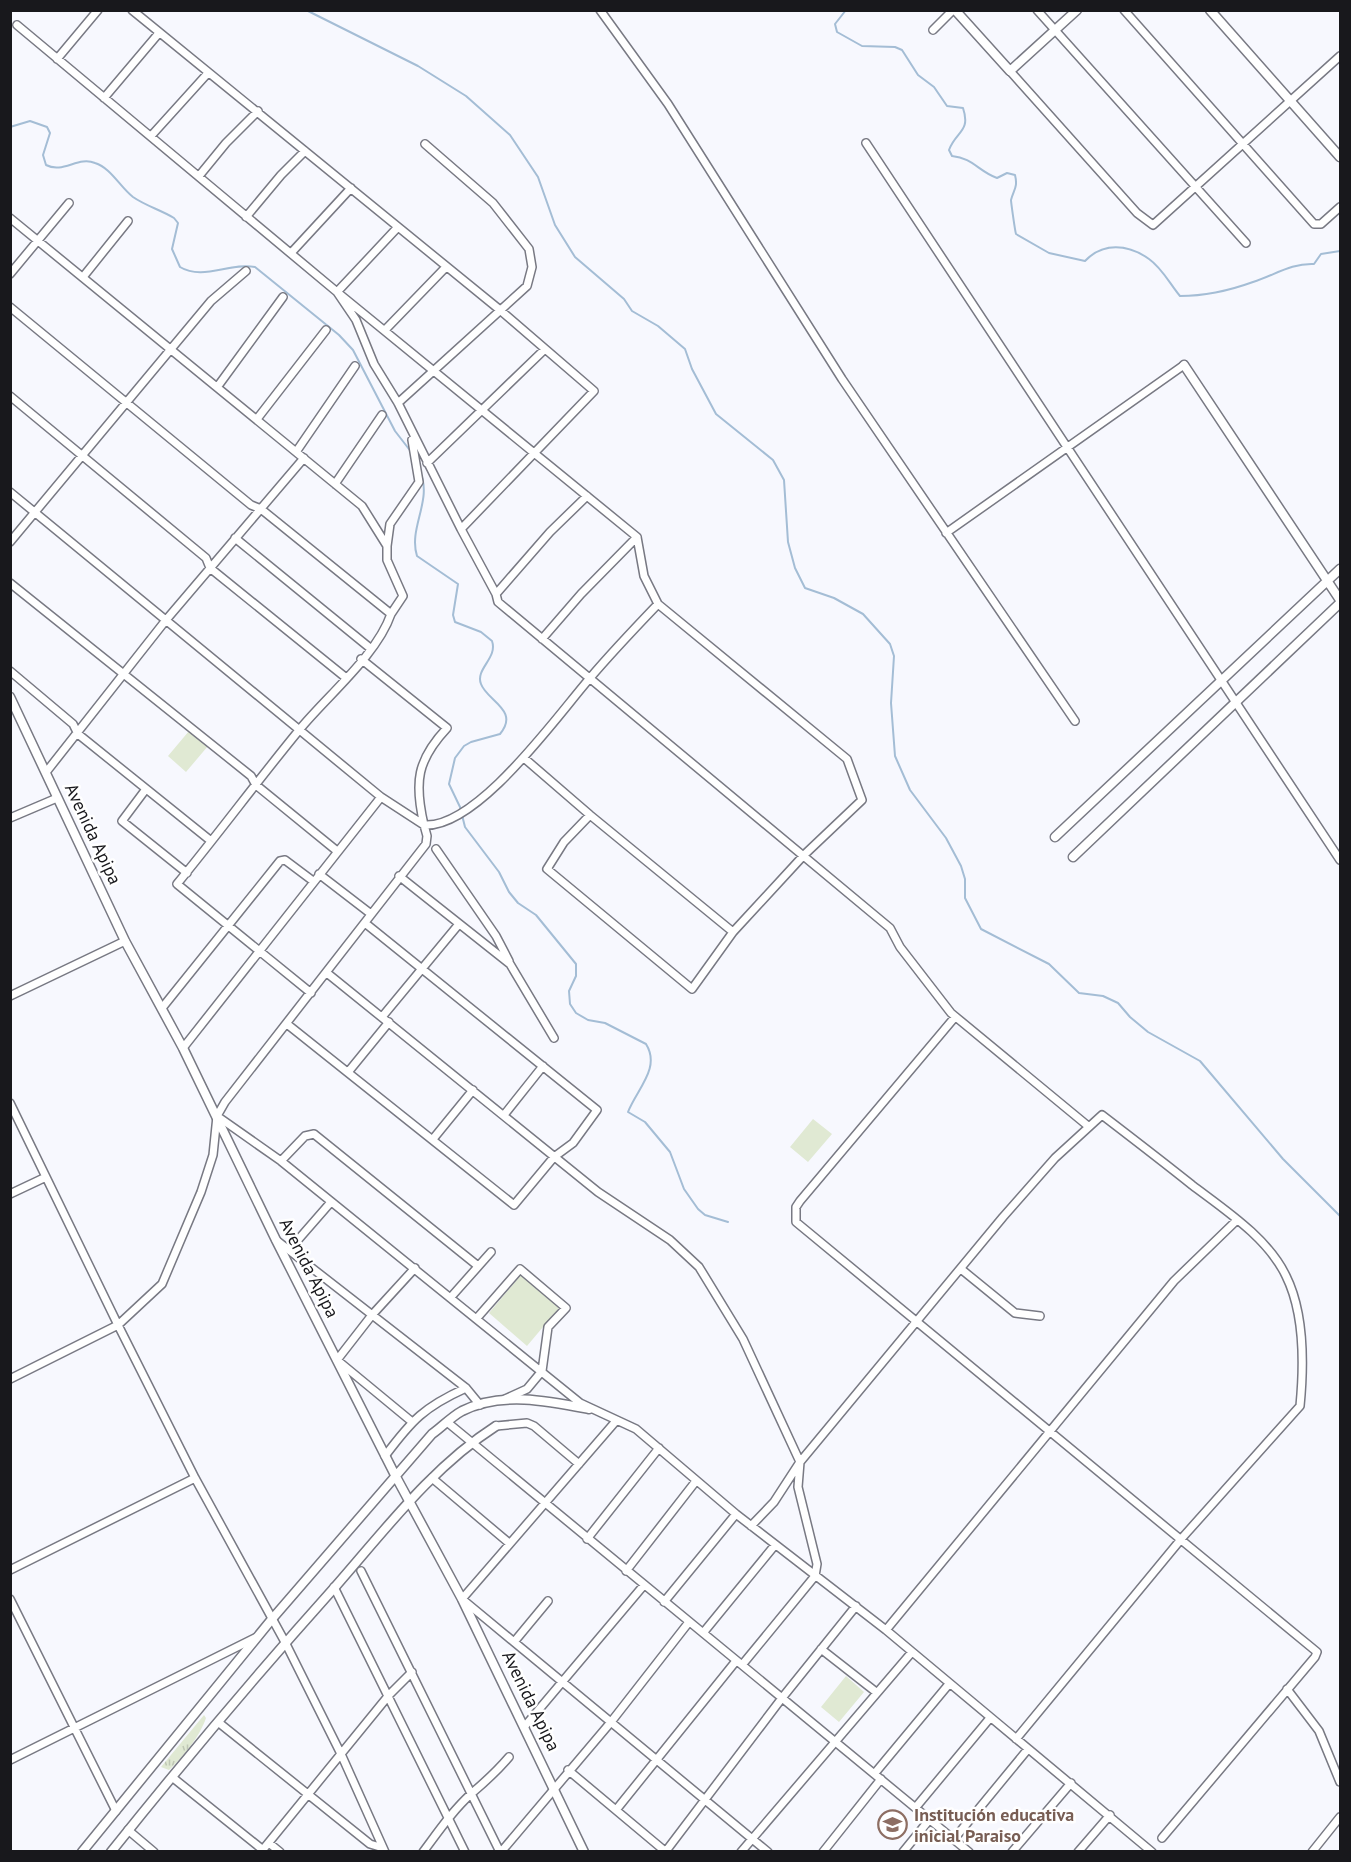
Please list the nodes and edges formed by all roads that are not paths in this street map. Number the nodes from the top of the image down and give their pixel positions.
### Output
1 (98, 10) edge
2 (132, 10) edge
3 (600, 10) edge
4 (954, 10) edge
5 (1037, 10) edge
6 (1077, 10) edge
7 (1124, 10) edge
8 (1210, 10) edge
9 (17, 26) dead end
10 (933, 30) dead end
11 (1055, 31) junction
12 (159, 33) junction
13 (57, 59) junction
14 (1340, 59) edge
15 (1010, 71) junction
16 (208, 73) junction
17 (104, 98) junction
18 (1291, 101) junction
19 (258, 111) junction
20 (151, 136) junction
21 (866, 143) dead end
22 (425, 144) dead end
23 (1243, 144) junction
24 (305, 151) junction
25 (1341, 157) edge
26 (199, 176) junction
27 (1196, 187) junction
28 (351, 188) junction
29 (69, 203) dead end
30 (1341, 207) edge
31 (246, 217) junction
32 (10, 218) edge
33 (128, 221) dead end
34 (398, 227) junction
35 (38, 240) junction
36 (1246, 243) dead end
37 (291, 253) junction
38 (446, 267) junction
39 (246, 271) dead end
40 (10, 274) edge
41 (83, 277) junction
42 (337, 292) junction
43 (283, 297) dead end
44 (10, 308) edge
45 (500, 310) junction
46 (326, 330) dead end
47 (385, 330) junction
48 (172, 348) junction
49 (545, 349) junction
50 (1184, 365) joint
51 (355, 366) dead end
52 (435, 371) junction
53 (218, 386) junction
54 (10, 396) edge
55 (126, 402) junction
56 (398, 403) junction
57 (483, 409) junction
58 (382, 415) dead end
59 (257, 418) junction
60 (410, 428) junction
61 (1066, 448) junction
62 (296, 452) junction
63 (535, 452) junction
64 (82, 455) junction
65 (304, 458) junction
66 (427, 463) junction
67 (335, 484) junction
68 (10, 492) edge
69 (587, 496) junction
70 (261, 509) junction
71 (35, 512) junction
72 (461, 529) junction
73 (946, 533) junction
74 (637, 537) junction
75 (235, 538) junction
76 (10, 542) edge
77 (387, 546) junction
78 (210, 568) junction
79 (1341, 569) edge
80 (1328, 581) junction
81 (10, 583) edge
82 (496, 594) junction
83 (1341, 602) edge
84 (658, 604) junction
85 (391, 614) junction
86 (166, 620) junction
87 (542, 639) junction
88 (370, 648) junction
89 (361, 659) junction
90 (10, 671) edge
91 (126, 674) junction
92 (345, 677) junction
93 (590, 679) junction
94 (1221, 681) junction
95 (10, 697) edge
96 (1236, 703) junction
97 (1075, 721) dead end
98 (300, 728) junction
99 (78, 734) junction
100 (524, 758) junction
101 (47, 771) junction
102 (256, 785) junction
103 (146, 789) junction
104 (381, 797) junction
105 (57, 798) junction
106 (590, 815) junction
107 (10, 818) edge
108 (424, 825) junction
109 (1055, 837) dead end
110 (212, 841) junction
111 (436, 849) dead end
112 (337, 851) junction
113 (804, 855) junction
114 (1073, 857) dead end
115 (1341, 860) edge
116 (186, 873) junction
117 (318, 874) junction
118 (399, 876) junction
119 (313, 881) junction
120 (371, 914) junction
121 (365, 923) junction
122 (459, 924) junction
123 (229, 926) junction
124 (733, 932) junction
125 (125, 941) junction
126 (260, 951) junction
127 (510, 964) junction
128 (421, 968) junction
129 (327, 973) junction
130 (311, 993) junction
131 (10, 996) edge
132 (162, 1008) junction
133 (955, 1017) junction
134 (386, 1019) junction
135 (287, 1023) junction
136 (554, 1038) dead end
137 (183, 1048) junction
138 (543, 1066) junction
139 (349, 1071) junction
140 (473, 1090) junction
141 (10, 1103) edge
142 (504, 1115) junction
143 (217, 1116) junction
144 (1088, 1126) junction
145 (433, 1139) junction
146 (554, 1157) junction
147 (281, 1161) junction
148 (46, 1177) junction
149 (10, 1194) edge
150 (331, 1202) junction
151 (1238, 1220) junction
152 (276, 1240) junction
153 (290, 1249) junction
154 (490, 1252) dead end
155 (478, 1266) junction
156 (415, 1268) junction
157 (961, 1269) junction
158 (451, 1297) junction
159 (372, 1314) junction
160 (1040, 1316) dead end
161 (477, 1318) junction
162 (919, 1321) junction
163 (118, 1325) junction
164 (337, 1360) junction
165 (542, 1371) junction
166 (10, 1378) edge
167 (466, 1388) junction
168 (500, 1401) junction
169 (480, 1405) junction
170 (589, 1410) junction
171 (616, 1420) junction
172 (411, 1421) junction
173 (447, 1422) junction
174 (496, 1426) joint
175 (1051, 1431) junction
176 (470, 1443) junction
177 (659, 1448) junction
178 (385, 1456) junction
179 (800, 1462) junction
180 (579, 1464) junction
181 (394, 1475) junction
182 (195, 1478) junction
183 (432, 1478) junction
184 (696, 1480) junction
185 (409, 1502) junction
186 (544, 1504) junction
187 (736, 1514) junction
188 (751, 1526) junction
189 (1182, 1538) junction
190 (587, 1539) junction
191 (509, 1543) junction
192 (775, 1545) junction
193 (10, 1570) edge
194 (361, 1571) dead end
195 (626, 1571) junction
196 (815, 1576) junction
197 (644, 1585) junction
198 (334, 1587) junction
199 (10, 1599) edge
200 (462, 1599) junction
201 (548, 1601) dead end
202 (664, 1602) junction
203 (856, 1606) junction
204 (272, 1619) junction
205 (689, 1622) junction
206 (886, 1630) junction
207 (703, 1633) junction
208 (260, 1635) junction
209 (285, 1642) junction
210 (514, 1642) junction
211 (821, 1649) junction
212 (912, 1652) junction
213 (739, 1663) junction
214 (412, 1672) junction
215 (562, 1682) junction
216 (950, 1684) junction
217 (1287, 1689) junction
218 (876, 1692) junction
219 (389, 1695) junction
220 (782, 1698) junction
221 (990, 1718) junction
222 (218, 1722) junction
223 (611, 1722) junction
224 (525, 1726) junction
225 (74, 1728) junction
226 (1016, 1739) junction
227 (834, 1740) junction
228 (1028, 1749) junction
229 (341, 1754) junction
230 (509, 1757) dead end
231 (10, 1760) edge
232 (658, 1761) junction
233 (568, 1770) junction
234 (878, 1776) junction
235 (172, 1777) junction
236 (1341, 1782) edge
237 (1071, 1783) junction
238 (555, 1789) junction
239 (472, 1793) junction
240 (307, 1795) junction
241 (705, 1798) junction
242 (916, 1807) junction
243 (616, 1810) junction
244 (116, 1811) junction
245 (1110, 1815) junction
246 (1341, 1816) edge
247 (449, 1818) junction
248 (930, 1819) junction
249 (128, 1830) junction
250 (752, 1838) junction
251 (954, 1839) junction
252 (1162, 1839) dead end
253 (269, 1842) junction
254 (384, 1850) edge
255 (82, 1851) edge
256 (111, 1851) edge
257 (154, 1851) edge
258 (262, 1851) edge
259 (280, 1851) edge
260 (423, 1851) edge
261 (465, 1851) edge
262 (500, 1851) edge
263 (583, 1851) edge
264 (666, 1851) edge
265 (741, 1851) edge
266 (768, 1851) edge
267 (823, 1851) edge
268 (903, 1851) edge
269 (969, 1851) edge
270 (1012, 1851) edge
271 (1078, 1851) edge
272 (1151, 1851) edge
273 (1312, 1851) edge

1 - 13 street
2 - 12 street
3 - 73 street
4 - 10 street
4 - 15 street
5 - 11 street
6 - 11 street
7 - 23 street
8 - 18 street
9 - 13 street
11 - 15 street
11 - 27 street
12 - 16 street
12 - 17 street
13 - 17 street
14 - 18 street
15 - 27 street
16 - 19 street
16 - 20 street
17 - 20 street
18 - 23 street
18 - 25 street
19 - 24 street
19 - 26 street
20 - 26 street
21 - 61 street
22 - 45 street
23 - 27 street
23 - 30 street
24 - 28 street
24 - 31 street
26 - 31 street
27 - 36 street
28 - 34 street
28 - 37 street
29 - 35 street
31 - 37 street
32 - 35 street
33 - 41 street
34 - 38 street
34 - 42 street
35 - 40 street
35 - 41 street
37 - 42 street
38 - 45 street
38 - 47 street
39 - 48 street
41 - 48 street
42 - 47 street
42 - 56 street
43 - 53 street
44 - 55 street
45 - 49 street
45 - 52 street
46 - 59 street
47 - 52 street
48 - 53 street
48 - 55 street
49 - 57 street
49 - 63 street
50 - 61 street
50 - 80 street
51 - 62 street
52 - 56 street
52 - 57 street
53 - 59 street
54 - 64 street
55 - 64 street
55 - 70 street
56 - 60 street
57 - 63 street
57 - 66 street
58 - 67 street
59 - 62 street
60 - 66 street
60 - 77 street
61 - 73 street
61 - 94 street
62 - 65 street
63 - 69 street
63 - 72 street
64 - 71 street
64 - 78 street
65 - 67 street
65 - 70 street
66 - 72 street
67 - 77 street
68 - 71 street
69 - 74 street
69 - 82 street
70 - 75 street
70 - 85 street
71 - 76 street
71 - 86 street
72 - 82 street
73 - 97 street
74 - 84 street
74 - 87 street
75 - 78 street
75 - 88 street
77 - 85 street
78 - 86 street
78 - 92 street
79 - 80 street
80 - 83 street
80 - 94 street
81 - 91 street
82 - 87 street
83 - 96 street
84 - 93 street
84 - 113 street
85 - 88 street
86 - 91 street
86 - 98 street
87 - 93 street
88 - 89 street
89 - 92 street
89 - 108 street
90 - 99 street
91 - 99 street
91 - 102 street
92 - 98 street
93 - 100 street
93 - 113 street
94 - 96 street
94 - 109 street
95 - 101 street, Avenida Apipa
96 - 114 street
96 - 115 street
98 - 102 street
98 - 104 street
99 - 101 street
99 - 103 street
100 - 106 street
100 - 108 street
101 - 105 street, Avenida Apipa
102 - 110 street
102 - 112 street
103 - 110 street
103 - 116 street
104 - 108 street
104 - 112 street
105 - 107 street
105 - 125 street, Avenida Apipa
106 - 124 street
106 - 124 street
108 - 118 street
110 - 116 street
111 - 127 street
112 - 117 street
113 - 124 street
113 - 133 street
116 - 123 street
117 - 119 street
117 - 120 street
118 - 120 street
118 - 122 street
119 - 123 street
119 - 126 street
120 - 121 street
121 - 128 street
121 - 129 street
122 - 127 street
122 - 128 street
123 - 126 street
123 - 132 street
125 - 131 street
125 - 132 street, Avenida Apipa
126 - 130 street
126 - 137 street
127 - 136 street
128 - 134 street
128 - 138 street
129 - 130 street
129 - 134 street
130 - 135 street
132 - 137 street, Avenida Apipa
133 - 144 street
133 - 162 street
134 - 139 street
134 - 140 street
135 - 139 street
135 - 143 street
137 - 143 street, Avenida Apipa
138 - 142 street
138 - 146 street
139 - 145 street
140 - 142 street
140 - 145 street
141 - 148 street
142 - 146 street
143 - 147 street
143 - 152 street, Avenida Apipa
143 - 163 street
144 - 151 street
144 - 157 street
145 - 146 street
146 - 179 street
147 - 150 street
147 - 155 street
148 - 149 street
148 - 163 street
150 - 153 street
150 - 156 street
151 - 175 street
151 - 189 street
152 - 153 street
152 - 164 street, Avenida Apipa
153 - 159 street
154 - 155 street
155 - 158 street
156 - 158 street
156 - 159 street
157 - 160 street
157 - 162 street
158 - 161 street
159 - 164 street
159 - 167 street
161 - 165 street
161 - 165 street
162 - 175 street
162 - 179 street
163 - 166 street
163 - 182 street
164 - 172 street
164 - 178 street, Avenida Apipa
165 - 168 street
165 - 170 street
167 - 169 street
167 - 172 street
168 - 169 street
168 - 170 street
169 - 173 street
170 - 171 street
171 - 177 street
171 - 180 street
172 - 178 street
173 - 176 street
173 - 181 street
174 - 176 street
174 - 180 street
175 - 189 street
175 - 206 street
176 - 183 street
176 - 186 street
177 - 184 street
177 - 190 street
178 - 181 street, Avenida Apipa
179 - 188 street
179 - 196 street
180 - 186 street
181 - 185 street, Avenida Apipa
181 - 204 street
182 - 193 street
182 - 204 street
183 - 185 street
183 - 191 street
184 - 187 street
184 - 195 street
185 - 198 street
185 - 200 street, Avenida Apipa
186 - 190 street
186 - 191 street
187 - 188 street
187 - 202 street
188 - 192 street
189 - 217 street
189 - 226 street
190 - 195 street
191 - 200 street
192 - 196 street
192 - 207 street
194 - 214 street
195 - 197 street
196 - 203 street
196 - 213 street
197 - 202 street
197 - 215 street
198 - 209 street
198 - 219 street
199 - 225 street
200 - 210 street
200 - 224 street, Avenida Apipa
201 - 210 street
202 - 205 street
203 - 206 street
203 - 211 street
204 - 208 street
204 - 209 street
205 - 207 street
205 - 223 street
206 - 212 street
207 - 213 street
208 - 225 street
208 - 244 street
209 - 222 street
209 - 229 street
210 - 215 street
211 - 218 street
211 - 220 street
212 - 216 street
212 - 218 street
213 - 220 street
213 - 232 street
214 - 219 street
214 - 239 street
215 - 223 street
215 - 224 street
216 - 221 street
216 - 234 street
217 - 236 street
217 - 252 street
218 - 227 street
219 - 229 street
219 - 247 street
220 - 227 street
220 - 241 street
221 - 226 street
221 - 242 street
222 - 235 street
222 - 240 street
223 - 232 street
223 - 233 street
224 - 238 street, Avenida Apipa
225 - 231 street
225 - 244 street
226 - 228 street
227 - 234 street
227 - 250 street
228 - 237 street
228 - 251 street
229 - 240 street
229 - 254 street
230 - 239 street
232 - 241 street
232 - 243 street
233 - 238 street
233 - 243 street
234 - 242 street
234 - 267 street
235 - 249 street
235 - 258 street
237 - 245 street
237 - 270 street
238 - 262 street
238 - 263 street, Avenida Apipa
239 - 247 street
239 - 262 street
240 - 253 street
240 - 254 street
241 - 250 street
241 - 264 street
242 - 248 street
243 - 264 street
244 - 255 street
245 - 271 street
245 - 272 street
246 - 273 street
247 - 260 street
247 - 261 street
248 - 251 street
248 - 268 street
249 - 256 street
249 - 257 street
250 - 265 street
250 - 266 street
251 - 269 street
253 - 258 street
253 - 259 street

